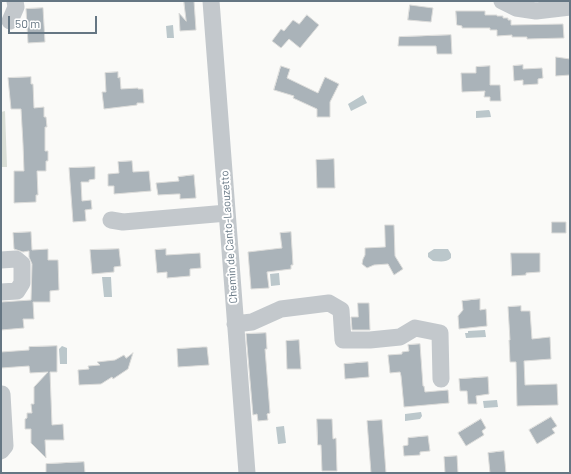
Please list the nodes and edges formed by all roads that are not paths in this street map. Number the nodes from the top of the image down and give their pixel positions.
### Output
1 (15, 1) edge
2 (211, 1) edge
3 (502, 1) edge
4 (570, 7) edge
5 (10, 21) dead end
6 (227, 213) junction
7 (111, 220) dead end
8 (1, 260) edge
9 (1, 292) edge
10 (235, 324) junction
11 (442, 379) dead end
12 (2, 394) edge
13 (1, 451) edge
14 (247, 473) edge

1 - 5 street
2 - 6 street, Chemin de Canto-Laouzetto
3 - 4 street
6 - 7 street
6 - 10 street, Chemin de Canto-Laouzetto
8 - 9 street
10 - 11 street
10 - 14 street, Chemin de Canto-Laouzetto
12 - 13 street

